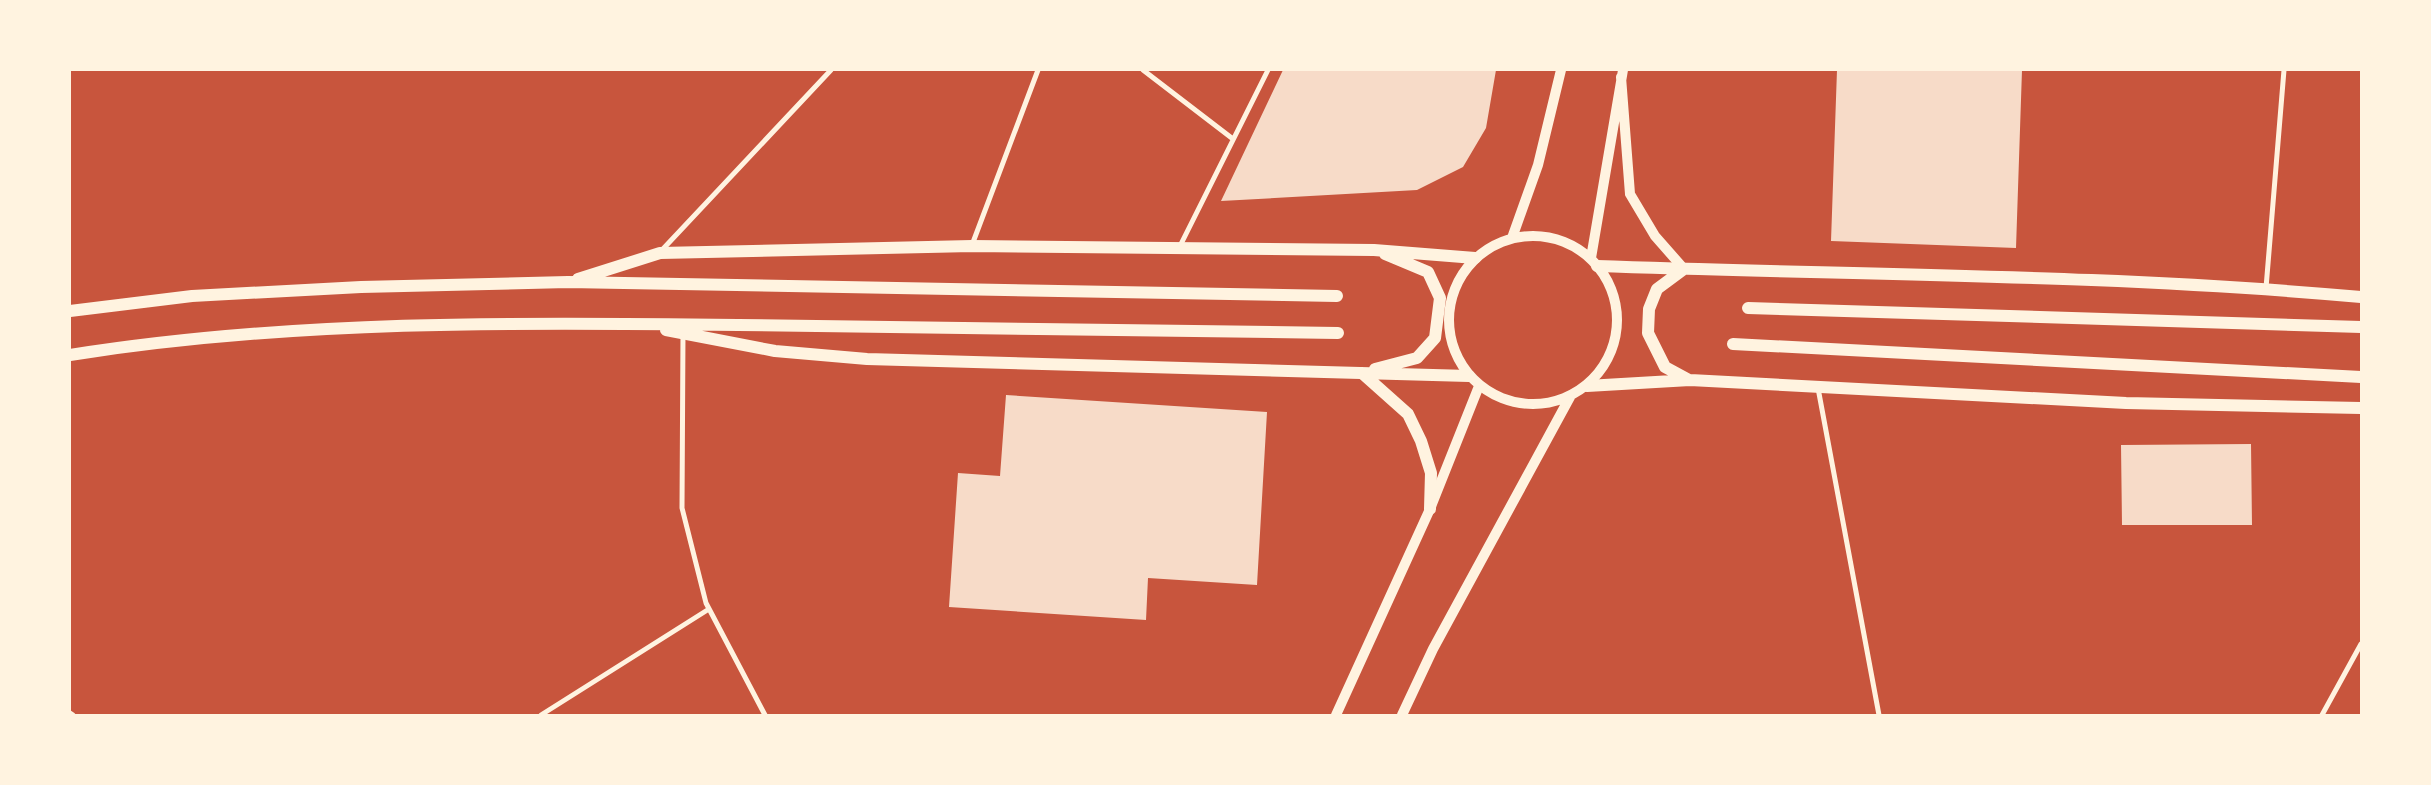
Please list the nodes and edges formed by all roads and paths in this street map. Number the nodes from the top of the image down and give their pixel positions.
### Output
1 (831, 70) edge
2 (1038, 70) edge
3 (1143, 70) edge
4 (1268, 70) edge
5 (1560, 70) edge
6 (2284, 70) edge
7 (1622, 74) edge
8 (1234, 139) junction
9 (1512, 238) junction
10 (972, 246) junction
11 (1179, 248) junction
12 (1374, 250) junction
13 (660, 253) junction
14 (1474, 258) junction
15 (1594, 262) junction
16 (1684, 269) junction
17 (568, 282) junction
18 (2266, 289) junction
19 (1337, 296) dead end
20 (2361, 298) edge
21 (1748, 308) dead end
22 (70, 311) edge
23 (634, 324) junction
24 (2361, 327) edge
25 (683, 333) junction
26 (1338, 333) dead end
27 (1733, 344) dead end
28 (70, 355) edge
29 (1362, 373) junction
30 (1469, 376) junction
31 (2361, 377) edge
32 (1690, 380) junction
33 (1479, 386) junction
34 (1587, 386) junction
35 (1818, 387) junction
36 (1570, 397) junction
37 (2361, 408) edge
38 (1430, 509) junction
39 (709, 609) junction
40 (2361, 644) edge
41 (541, 715) edge
42 (765, 715) edge
43 (1336, 715) edge
44 (1402, 715) edge
45 (1879, 715) edge
46 (2322, 715) edge

1 - 13 street
2 - 10 street
3 - 8 street
4 - 8 street
5 - 9 main road
6 - 18 street
7 - 15 main road
7 - 16 main road
8 - 11 street
9 - 14 main road
9 - 15 main road
10 - 11 main road
10 - 13 main road
11 - 12 main road
12 - 14 main road
12 - 29 main road
13 - 17 main road
14 - 30 main road
15 - 16 main road
15 - 34 main road
16 - 18 main road
16 - 32 main road
17 - 19 main road
17 - 22 main road
18 - 20 main road
21 - 24 main road
23 - 25 main road
23 - 26 main road
23 - 28 main road
25 - 29 main road
25 - 39 street
27 - 31 main road
29 - 30 main road
29 - 38 main road
30 - 33 main road
32 - 34 main road
32 - 35 main road
33 - 36 main road
33 - 38 main road
34 - 36 main road
35 - 37 main road
35 - 45 street
36 - 44 main road
38 - 43 main road
39 - 41 street
39 - 42 street
40 - 46 street

